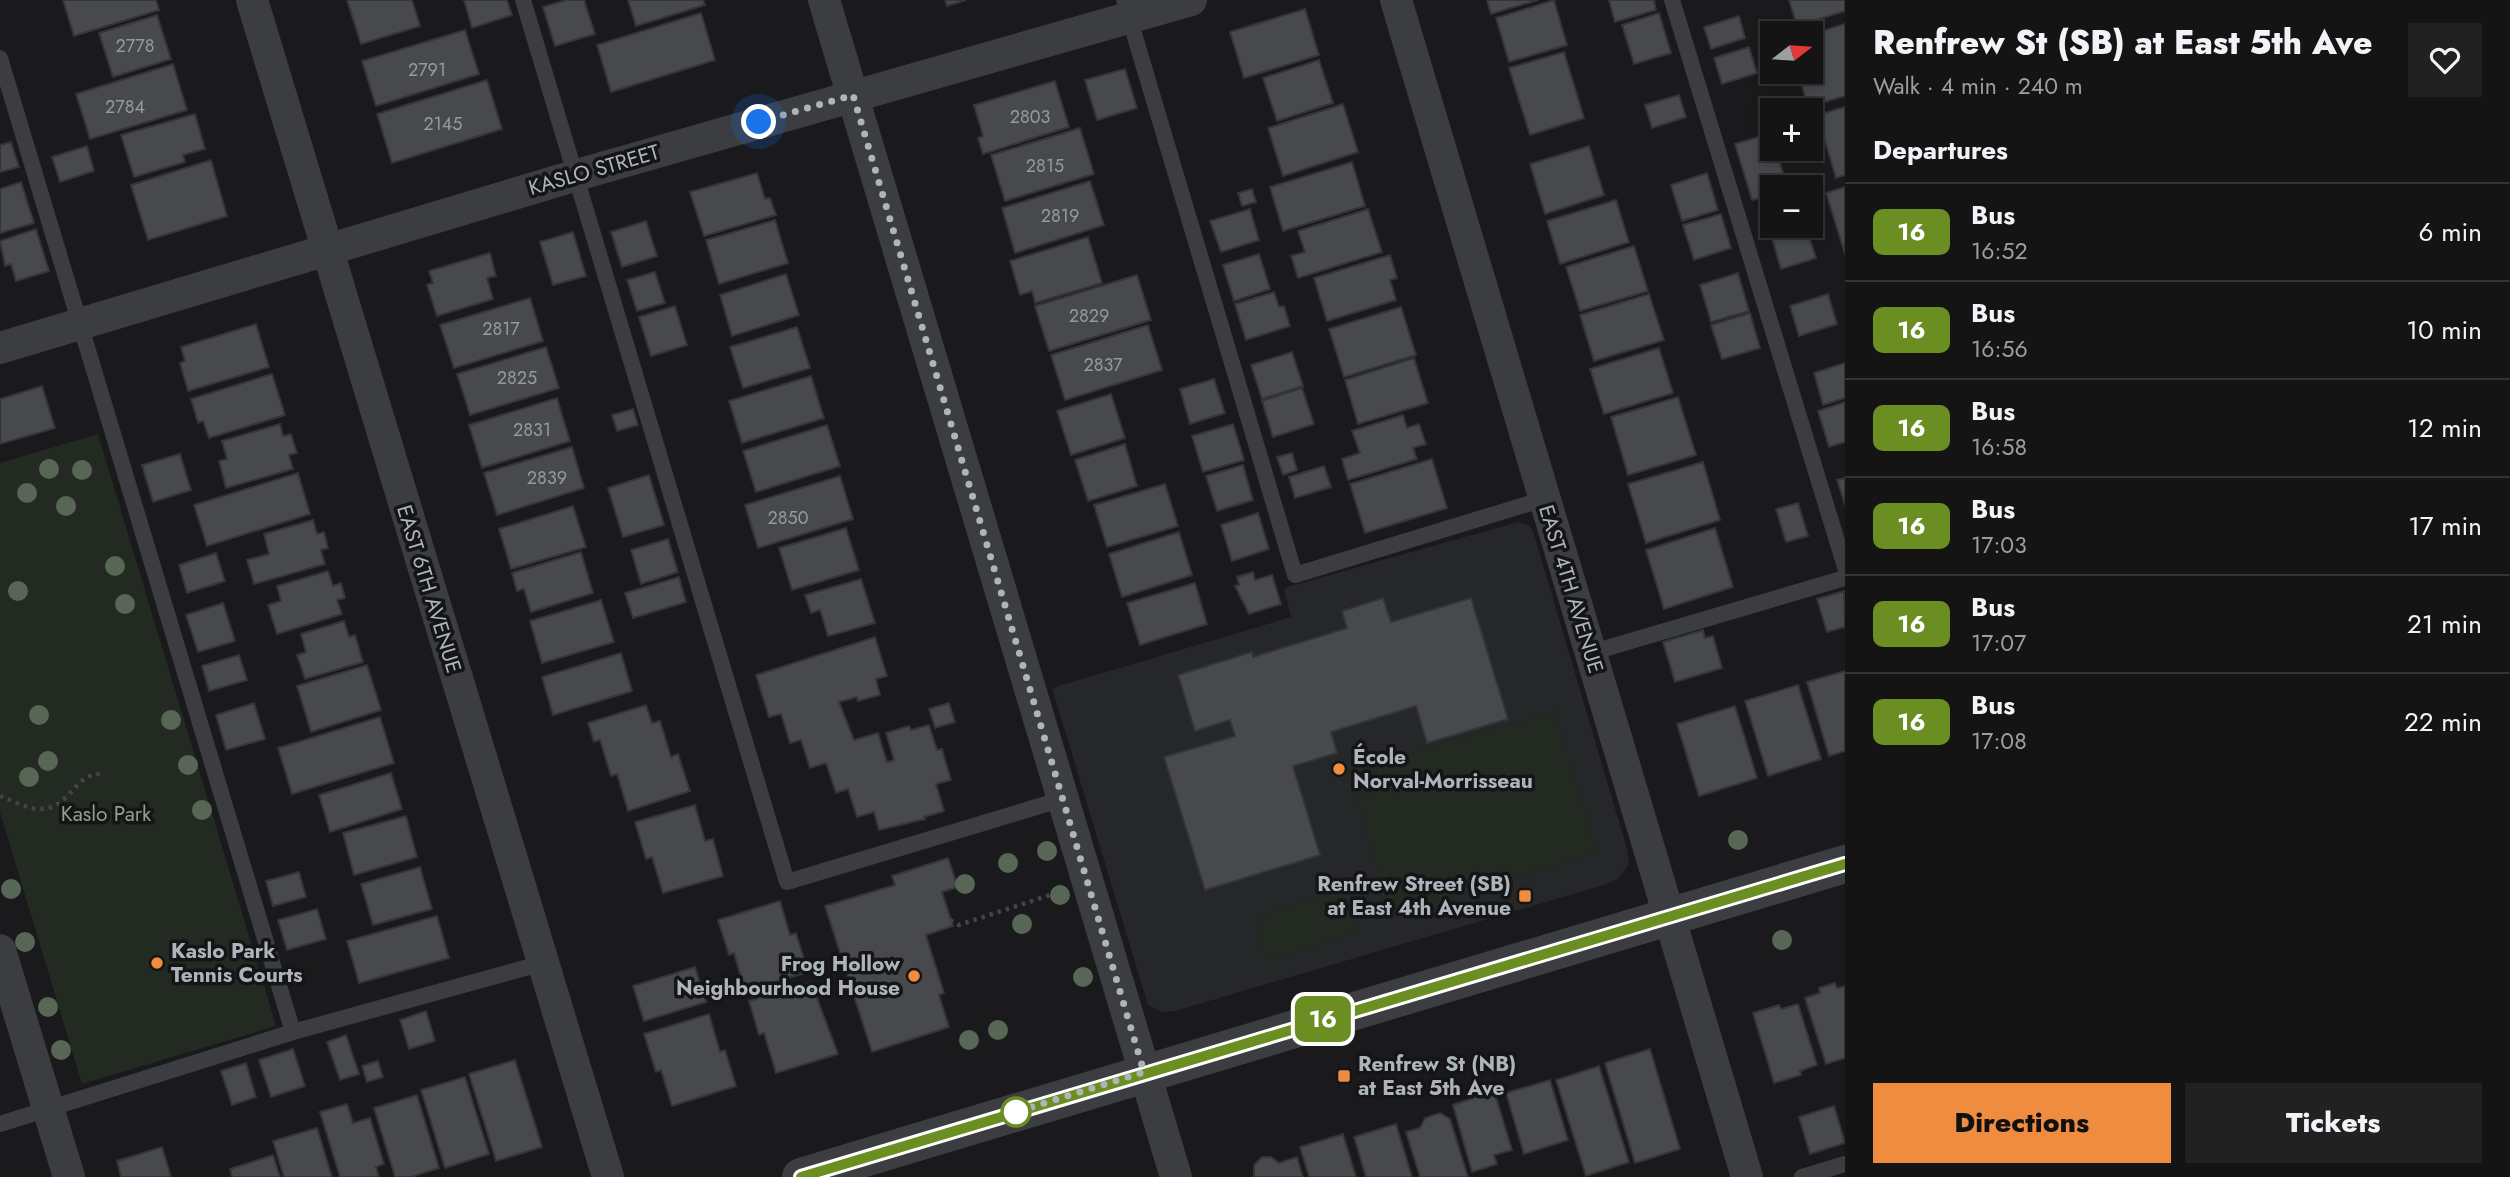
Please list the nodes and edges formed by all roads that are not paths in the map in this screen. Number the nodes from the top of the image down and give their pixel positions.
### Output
1 (252, 0) edge
2 (523, 0) edge
3 (824, 0) edge
4 (1191, 0) edge
5 (1396, 0) edge
6 (1672, 0) edge
7 (1126, 9) edge
8 (0, 58) edge
9 (853, 95) junction
10 (577, 175) junction
11 (326, 251) junction
12 (79, 325) junction
13 (0, 348) edge
14 (1544, 499) junction
15 (1845, 567) edge
16 (1845, 578) edge
17 (1590, 653) junction
18 (1063, 799) junction
19 (1845, 864) edge
20 (1669, 916) junction
21 (0, 950) edge
22 (543, 963) junction
23 (293, 1032) junction
24 (1144, 1072) junction
25 (49, 1109) junction
26 (0, 1124) edge
27 (1845, 1164) edge
28 (69, 1177) edge
29 (608, 1177) edge
30 (801, 1177) edge
31 (1176, 1177) edge
32 (1747, 1177) edge
33 (1802, 1177) edge

1 - 11 street, EAST 6TH AVENUE
2 - 10 lane
3 - 9 street
4 - 7 street, KASLO STREET
5 - 14 street, EAST 4TH AVENUE
6 - 15 lane
7 - 9 street, KASLO STREET
7 - 14 lane
8 - 12 lane
9 - 10 street, KASLO STREET
9 - 18 street
10 - 11 street, KASLO STREET
10 - 18 lane
11 - 12 street, KASLO STREET
11 - 22 street, EAST 6TH AVENUE
12 - 13 street, KASLO STREET
12 - 23 lane
14 - 17 street, EAST 4TH AVENUE
16 - 17 lane
17 - 20 street, EAST 4TH AVENUE
18 - 24 street
19 - 20 street
20 - 24 street
20 - 32 street, EAST 4TH AVENUE
21 - 25 street
22 - 23 lane
22 - 29 street, EAST 6TH AVENUE
23 - 25 lane
24 - 30 street
24 - 31 street
25 - 26 lane
25 - 28 street
27 - 33 lane

